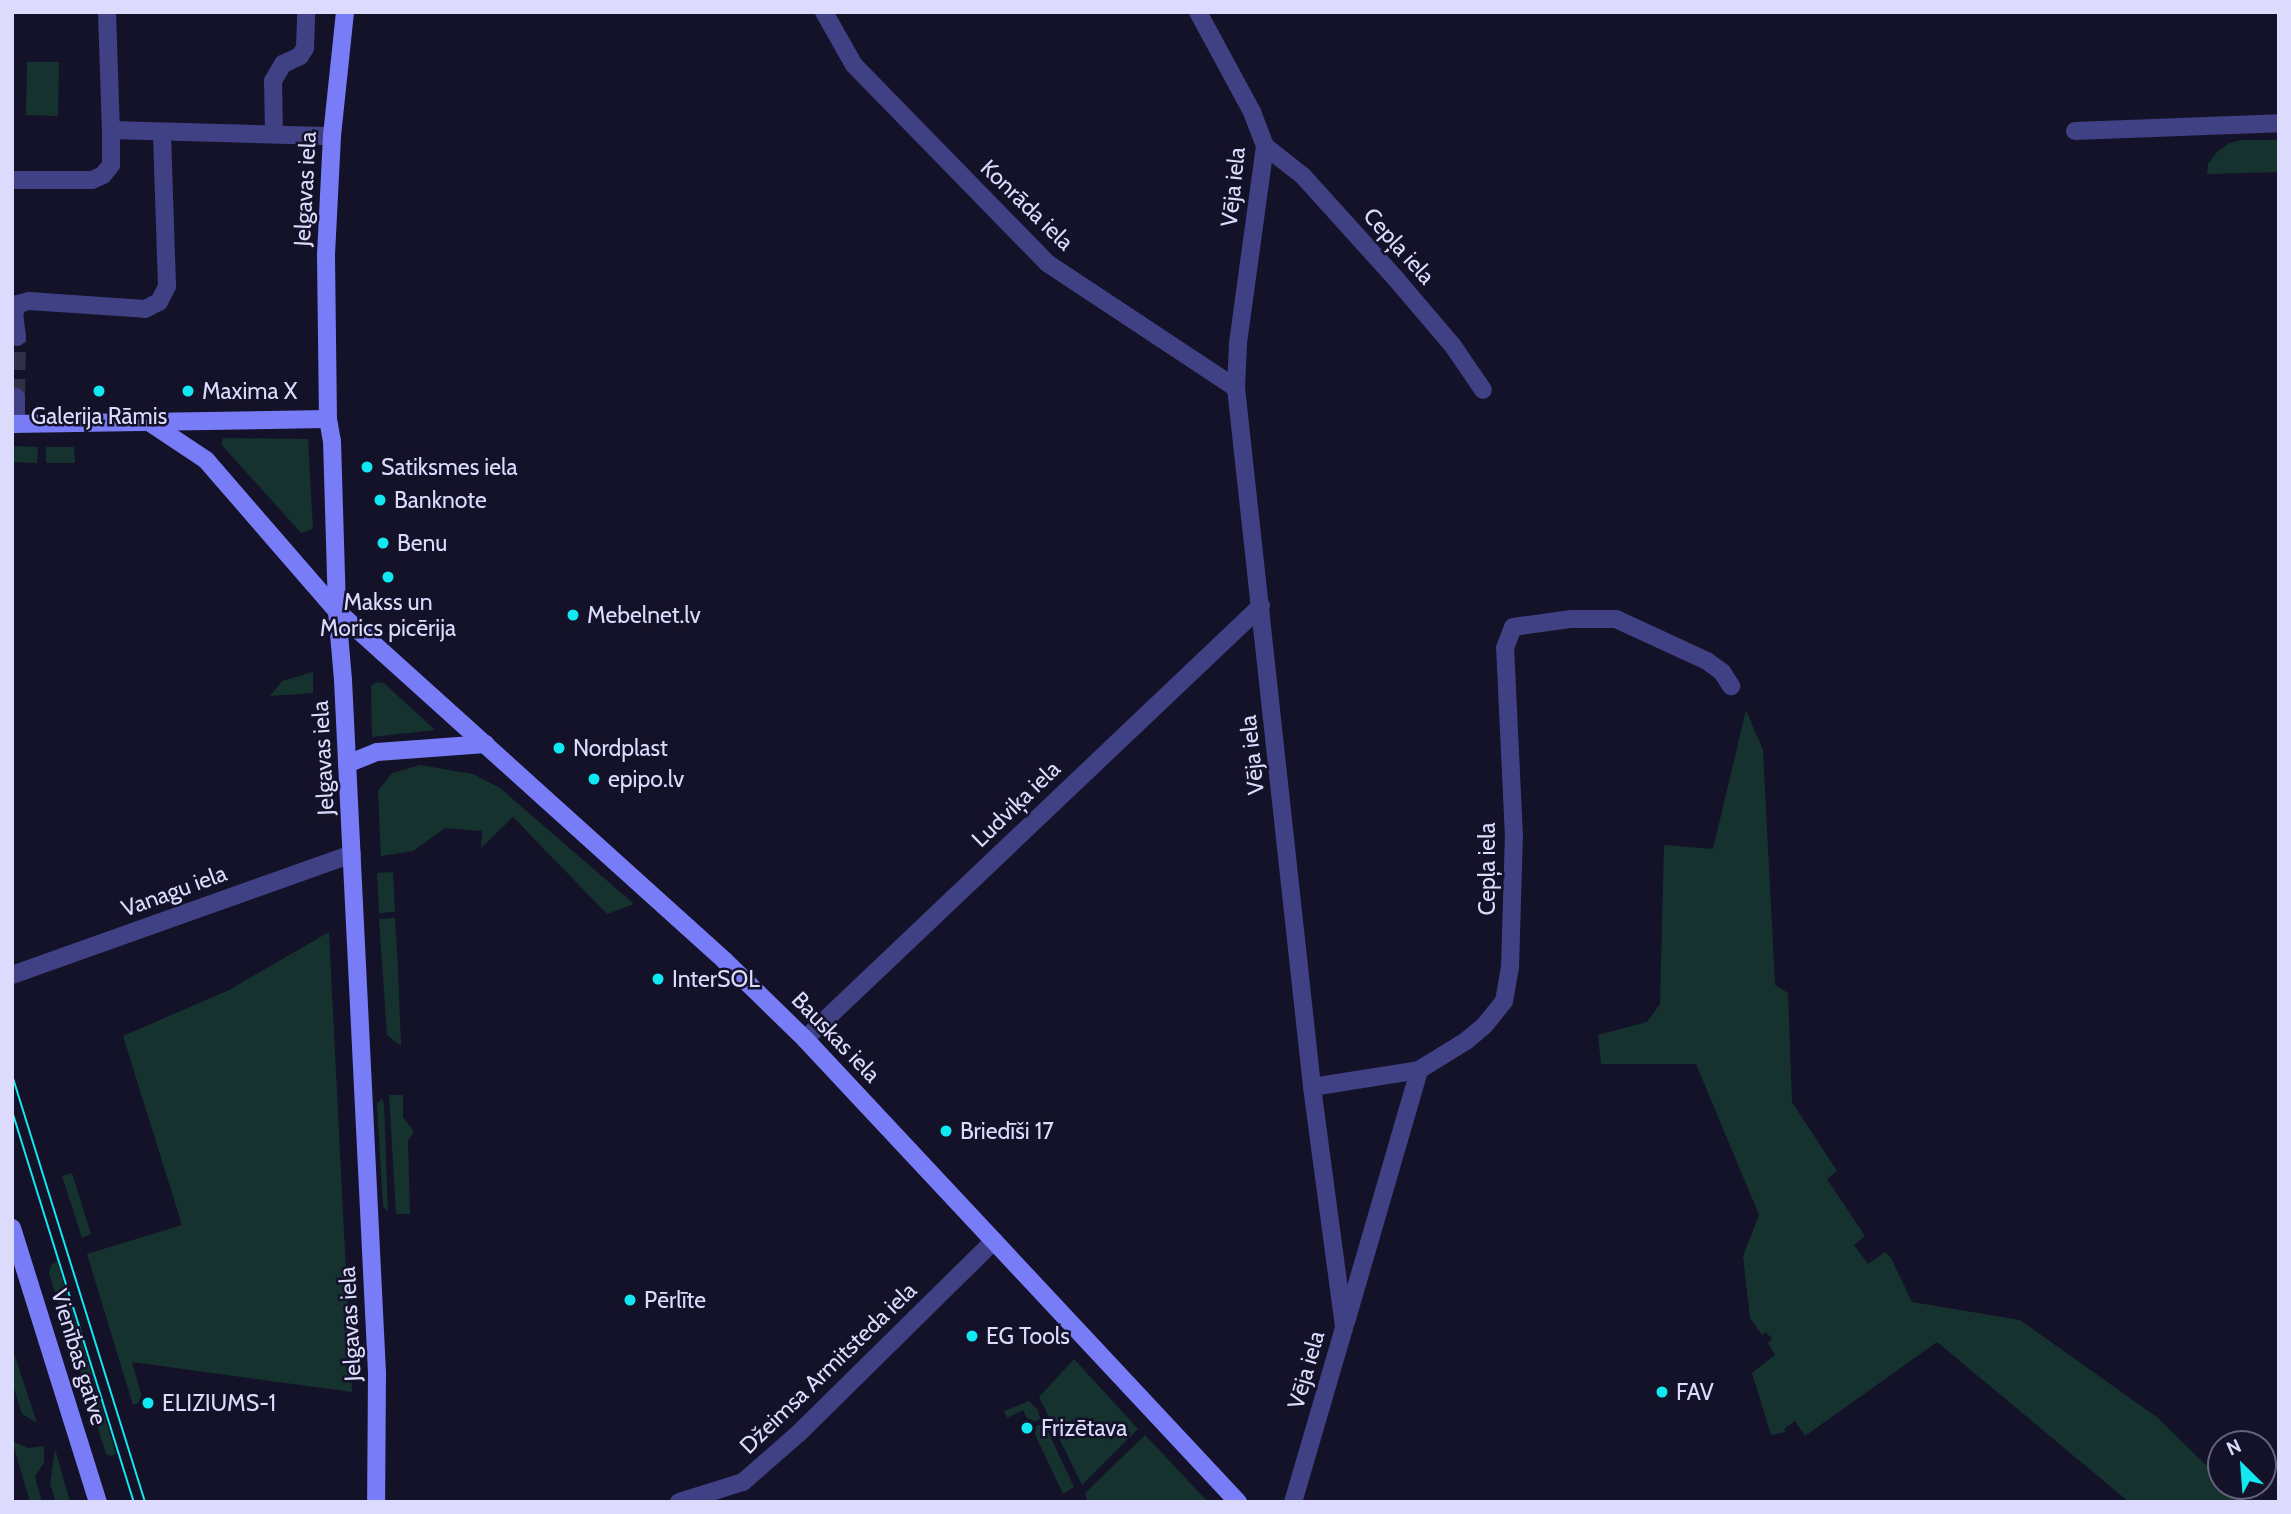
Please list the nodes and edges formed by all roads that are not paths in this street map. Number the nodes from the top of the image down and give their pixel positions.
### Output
1 (107, 12) edge
2 (306, 12) edge
3 (345, 12) edge
4 (824, 12) edge
5 (1198, 12) edge
6 (2279, 122) edge
7 (111, 130) junction
8 (2074, 131) dead end
9 (162, 132) junction
10 (274, 133) junction
11 (332, 136) junction
12 (1265, 146) junction
13 (12, 180) edge
14 (17, 337) dead end
15 (1236, 388) junction
16 (1483, 390) dead end
17 (16, 397) dead end
18 (328, 419) junction
19 (14, 424) edge
20 (152, 424) junction
21 (1261, 606) junction
22 (337, 611) junction
23 (1731, 686) dead end
24 (486, 744) junction
25 (347, 764) junction
26 (352, 854) junction
27 (12, 975) edge
28 (805, 1039) junction
29 (1419, 1070) junction
30 (1312, 1087) junction
31 (12, 1228) edge
32 (994, 1241) junction
33 (1344, 1328) junction
34 (733, 1495) edge
35 (98, 1502) edge
36 (376, 1502) edge
37 (679, 1502) edge
38 (1238, 1502) edge
39 (1293, 1502) edge

1 - 7 street
2 - 10 street
3 - 11 street, Jelgavas iela
4 - 15 street, Konrāda iela
5 - 12 street, Vēja iela
6 - 8 street
7 - 9 street
7 - 13 street
9 - 10 street
9 - 14 street
10 - 11 street
11 - 18 street, Jelgavas iela
12 - 15 street, Vēja iela
12 - 16 street, Cepļa iela
15 - 21 street, Vēja iela
17 - 19 street
18 - 20 street
18 - 22 street, Jelgavas iela
19 - 20 street
20 - 22 street
21 - 28 street, Ludviķa iela
21 - 30 street, Vēja iela
22 - 24 street, Bauskas iela
22 - 25 street, Jelgavas iela
23 - 29 street, Cepļa iela
24 - 25 street
24 - 28 street, Bauskas iela
25 - 26 street, Jelgavas iela
26 - 27 street, Vanagu iela
26 - 36 street, Jelgavas iela
28 - 32 street, Bauskas iela
29 - 30 street, Cepļa iela
29 - 33 street
30 - 33 street, Vēja iela
31 - 35 street, Vienības gatve
32 - 34 street, Džeimsa Armitsteda iela
32 - 38 street, Bauskas iela
33 - 39 street, Vēja iela
34 - 37 street, Džeimsa Armitsteda iela

